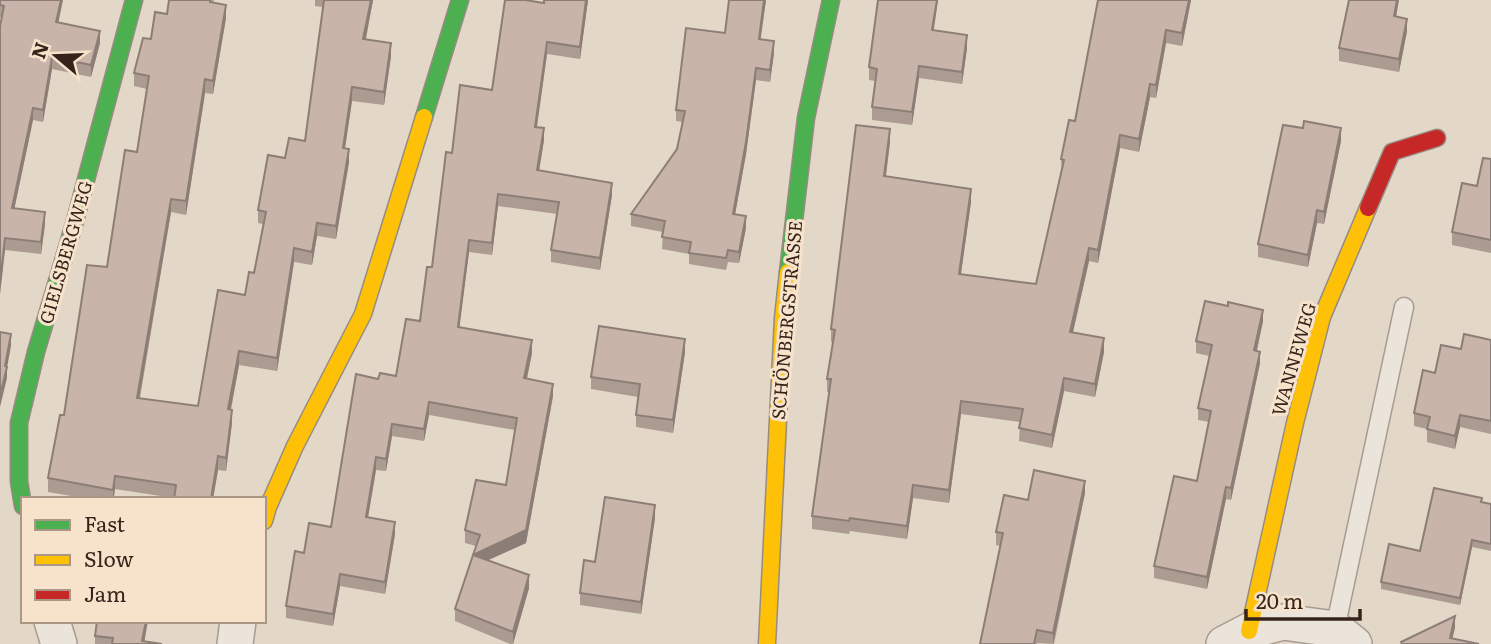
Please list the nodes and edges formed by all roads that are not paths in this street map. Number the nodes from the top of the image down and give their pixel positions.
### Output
1 (134, 0) edge
2 (460, 0) edge
3 (831, 0) edge
4 (1437, 138) dead end
5 (1404, 307) dead end
6 (22, 497) edge
7 (266, 514) edge
8 (53, 623) edge
9 (238, 623) edge
10 (1236, 637) edge
11 (1344, 637) edge
12 (59, 644) edge
13 (235, 644) edge
14 (767, 644) edge

1 - 6 street, GIELSBERGWEG
2 - 7 street
3 - 14 street, SCHÖNBERGSTRASSE
4 - 10 street, WANNEWEG
5 - 11 lane
8 - 12 street
9 - 13 street
10 - 11 street

